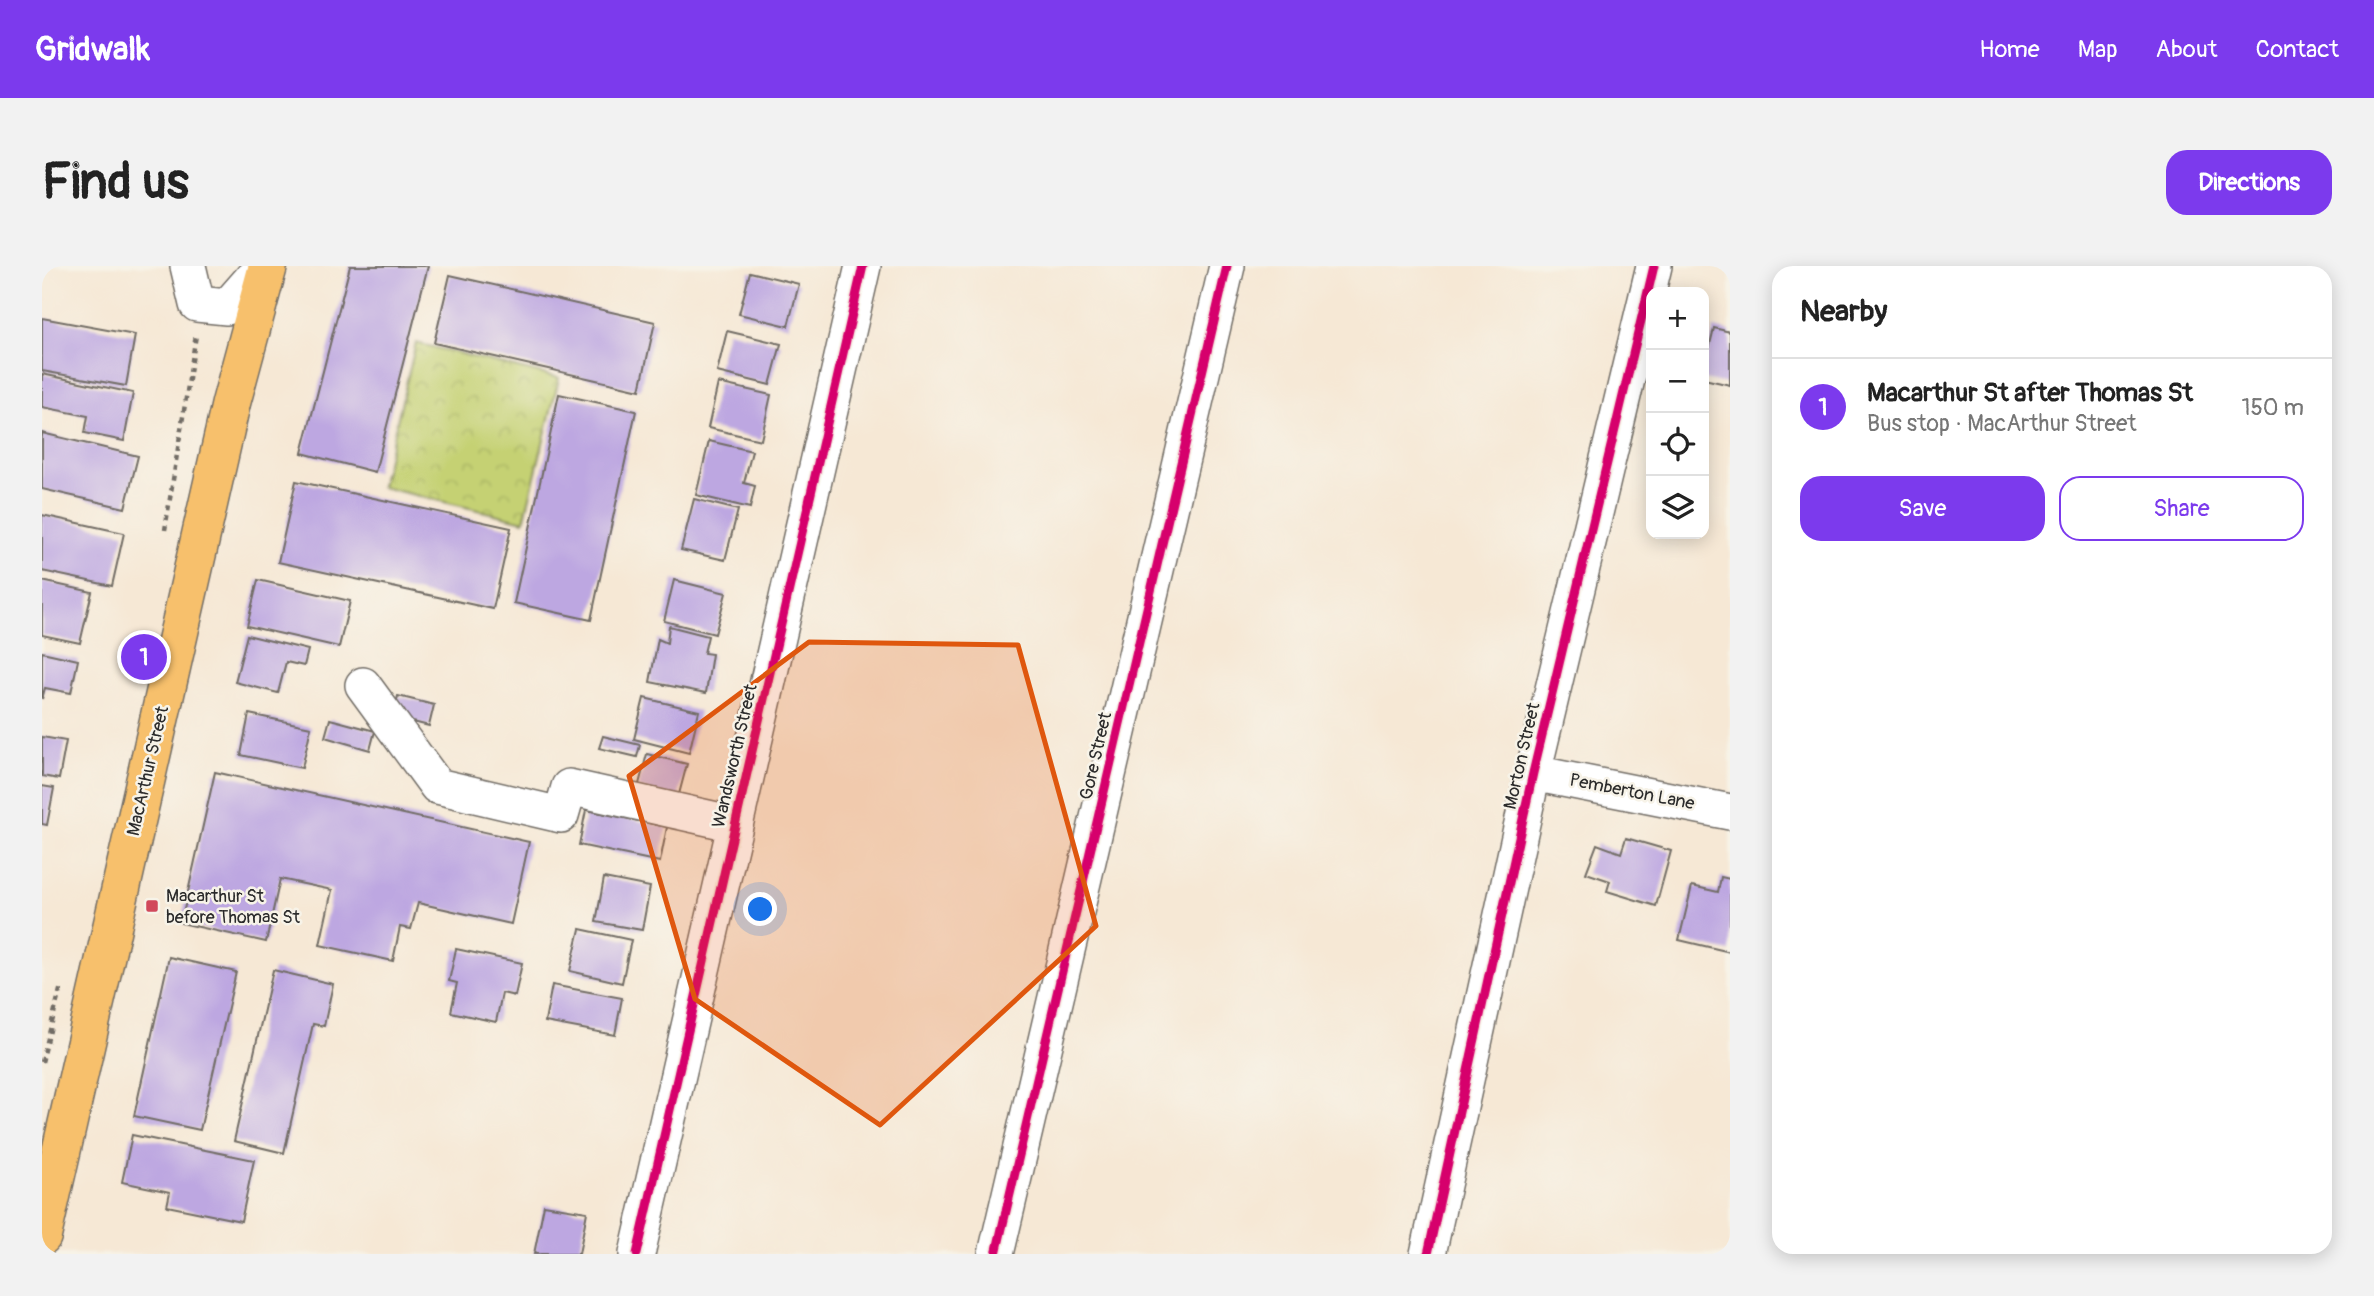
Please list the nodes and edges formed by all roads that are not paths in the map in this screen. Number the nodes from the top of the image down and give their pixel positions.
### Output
1 (188, 266) edge
2 (266, 266) edge
3 (863, 266) edge
4 (1227, 266) edge
5 (1654, 266) edge
6 (363, 685) dead end
7 (1533, 773) junction
8 (1730, 812) edge
9 (735, 824) junction
10 (42, 1236) edge
11 (637, 1254) edge
12 (996, 1254) edge
13 (1428, 1254) edge

1 - 2 street
2 - 10 main road, MacArthur Street
3 - 9 street, Wandsworth Street
4 - 12 street, Gore Street
5 - 7 street, Morton Street
6 - 9 street
7 - 8 street, Pemberton Lane
7 - 13 street, Morton Street
9 - 11 street, Wandsworth Street

